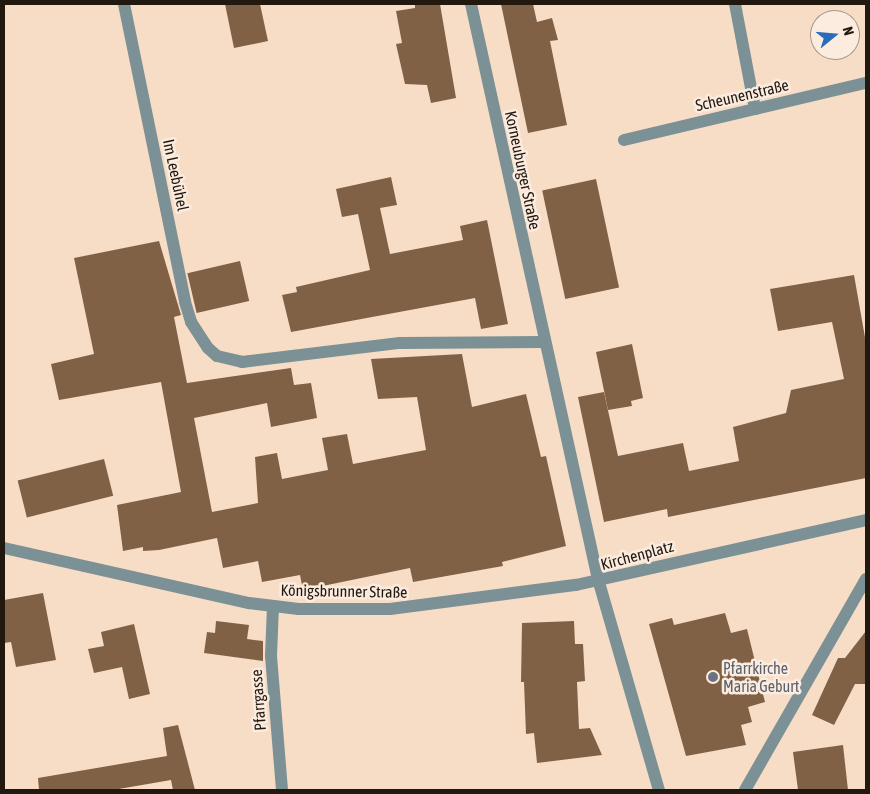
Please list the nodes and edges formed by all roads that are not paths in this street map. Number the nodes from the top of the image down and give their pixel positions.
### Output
1 (124, 4) edge
2 (471, 4) edge
3 (734, 4) edge
4 (866, 83) edge
5 (755, 109) junction
6 (624, 140) dead end
7 (544, 342) junction
8 (866, 520) edge
9 (4, 548) edge
10 (598, 579) junction
11 (866, 579) edge
12 (273, 606) junction
13 (282, 790) edge
14 (659, 790) edge
15 (745, 790) edge

1 - 7 street, Im Leebühel
2 - 7 street, Korneuburger Straße
3 - 5 street
4 - 5 street, Scheunenstraße
5 - 6 street, Scheunenstraße
7 - 10 street, Korneuburger Straße
8 - 10 street, Kirchenplatz
9 - 12 street, Königsbrunner Straße
10 - 12 street, Königsbrunner Straße
10 - 14 street, Kirchenplatz
11 - 15 street
12 - 13 street, Pfarrgasse

